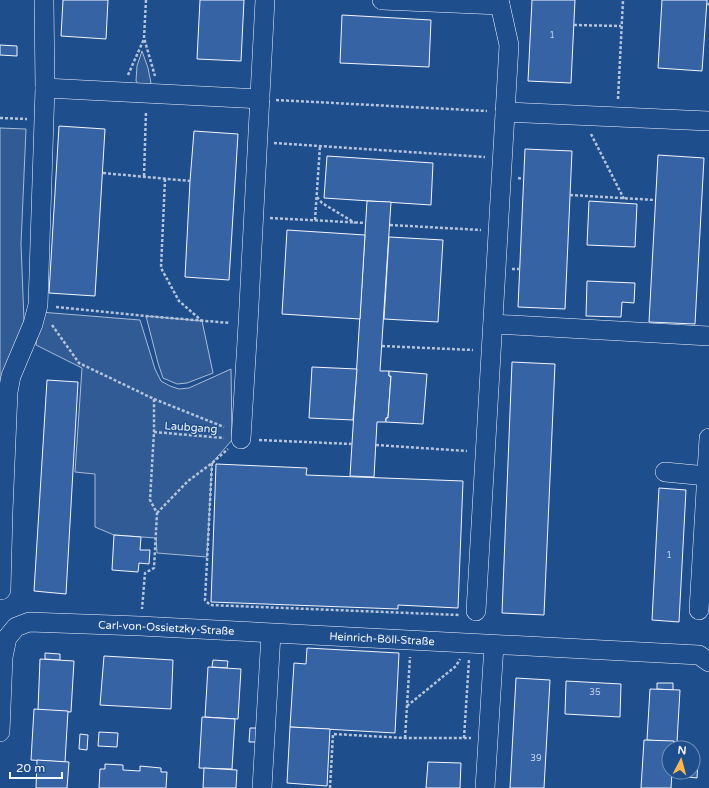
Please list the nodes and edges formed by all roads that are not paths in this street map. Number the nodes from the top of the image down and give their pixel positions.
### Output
1 (44, 0) edge
2 (265, 0) edge
3 (382, 0) edge
4 (499, 3) edge
5 (45, 88) junction
6 (260, 99) junction
7 (505, 112) junction
8 (709, 120) edge
9 (493, 324) junction
10 (709, 336) edge
11 (236, 436) road end
12 (709, 438) edge
13 (665, 472) dead end
14 (708, 477) edge
15 (2, 590) dead end
16 (476, 609) road end
17 (699, 610) dead end
18 (271, 634) junction
19 (494, 644) junction
20 (709, 662) edge
21 (0, 732) edge
22 (262, 788) edge
23 (485, 788) edge

1 - 5 street
2 - 6 street
3 - 4 street
4 - 7 street
5 - 6 street
5 - 15 street
6 - 11 street
7 - 8 street
7 - 9 street
9 - 10 street
9 - 16 street
12 - 14 street
13 - 14 street
14 - 17 street
18 - 19 street, Heinrich-Böll-Straße
18 - 21 street, Carl-von-Ossietzky-Straße
18 - 22 street
19 - 20 street, Heinrich-Böll-Straße
19 - 23 street

